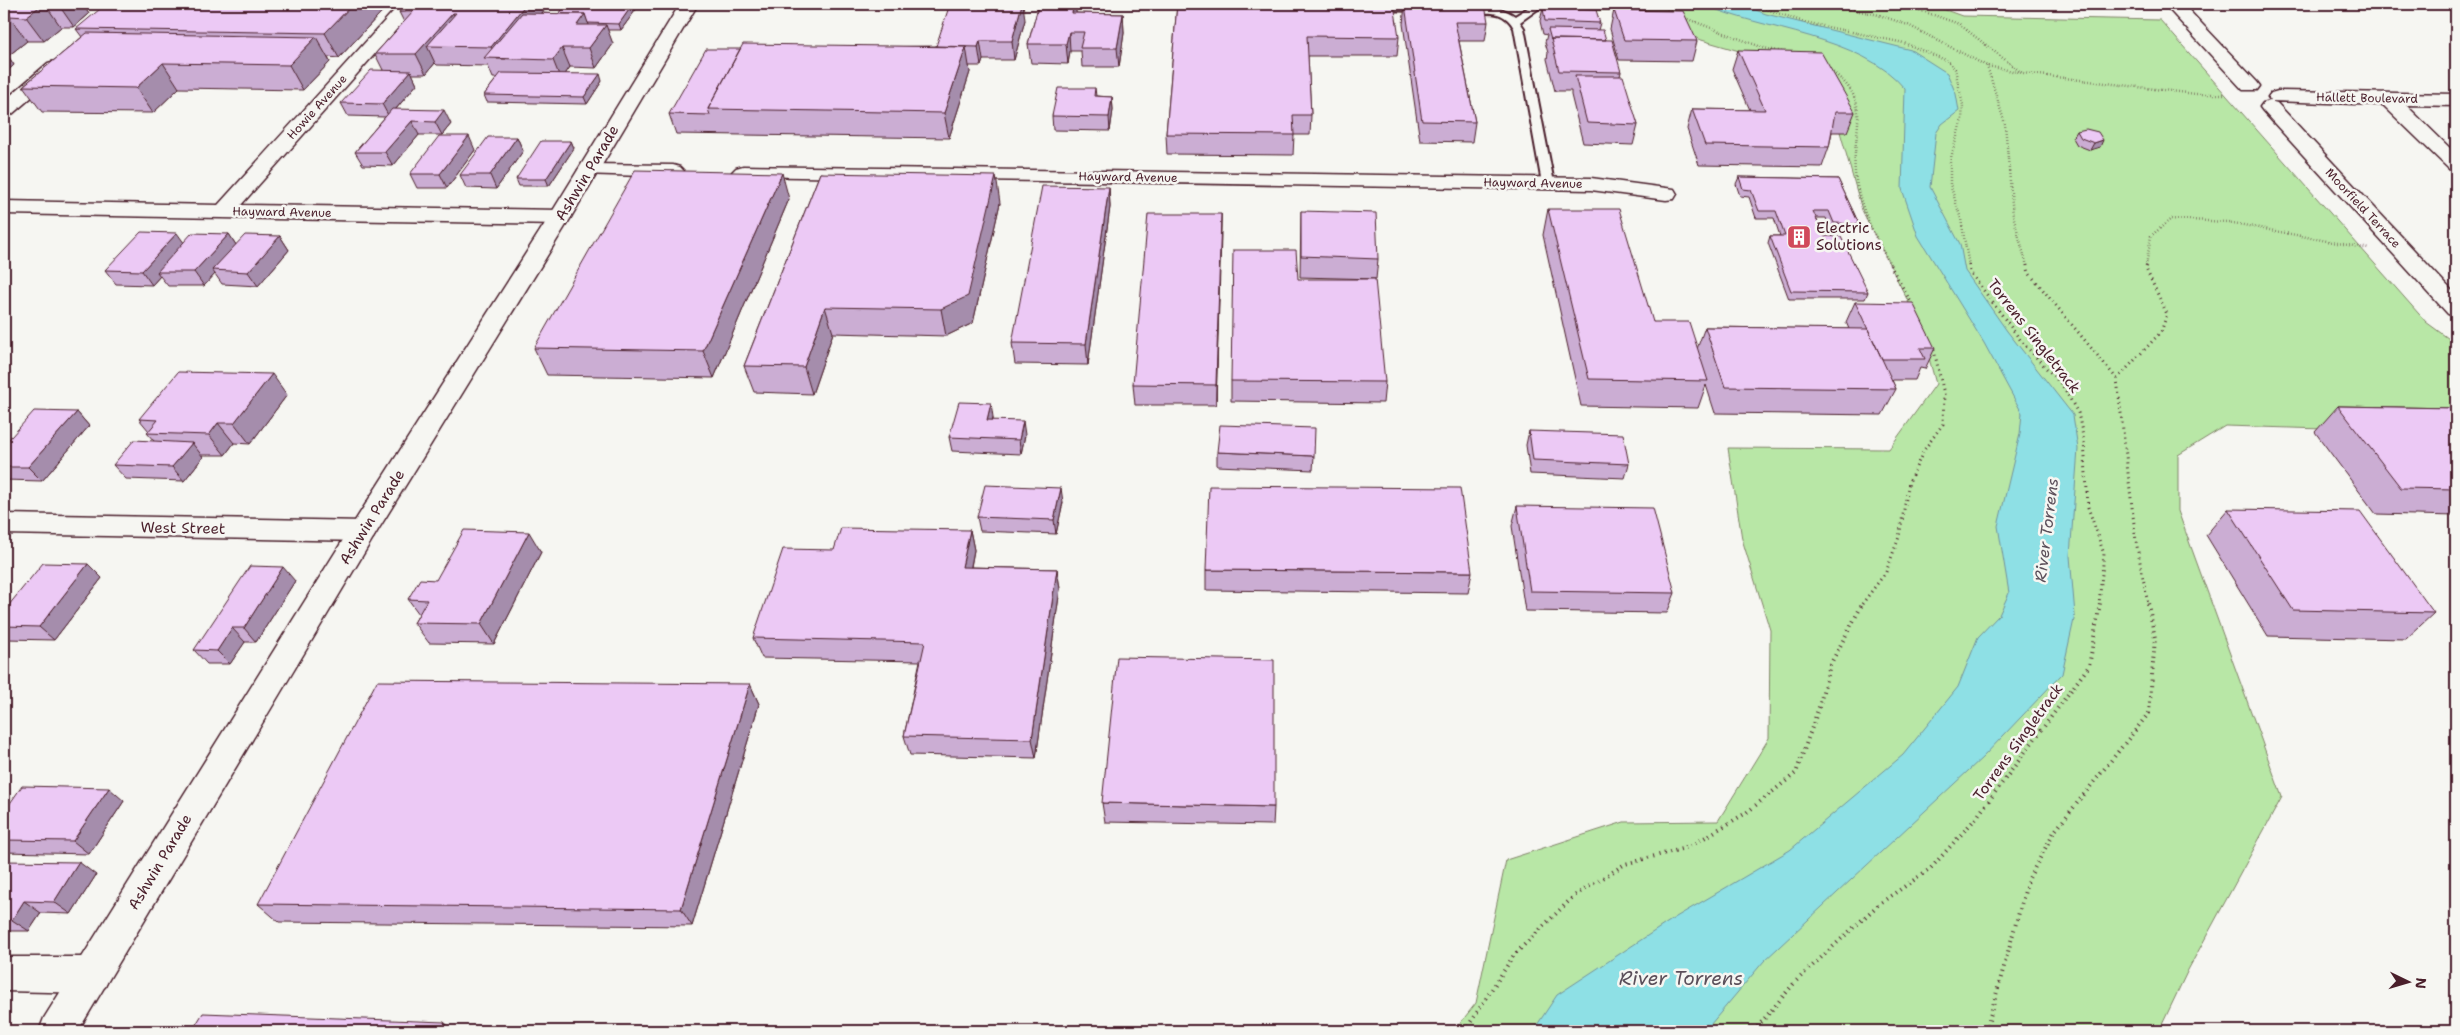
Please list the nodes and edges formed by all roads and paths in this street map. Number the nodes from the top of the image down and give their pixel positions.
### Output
1 (410, 4) edge
2 (689, 4) edge
3 (1540, 4) edge
4 (1656, 4) edge
5 (1751, 4) edge
6 (1824, 4) edge
7 (1902, 4) edge
8 (2173, 4) edge
9 (1366, 8) edge
10 (1434, 8) edge
11 (1453, 8) edge
12 (1516, 20) junction
13 (1787, 52) edge
14 (71, 54) edge
15 (1986, 66) junction
16 (1826, 67) edge
17 (2023, 73) junction
18 (2244, 90) junction
19 (2387, 98) junction
20 (2456, 100) edge
21 (2274, 102) junction
22 (4, 111) edge
23 (2456, 165) edge
24 (589, 170) junction
25 (696, 171) edge
26 (726, 172) edge
27 (1548, 183) junction
28 (1666, 194) dead end
29 (4, 208) edge
30 (224, 211) junction
31 (560, 217) junction
32 (2402, 250) junction
33 (1913, 306) edge
34 (2456, 309) edge
35 (1931, 341) edge
36 (2117, 379) junction
37 (4, 524) edge
38 (363, 531) junction
39 (4, 974) edge
40 (92, 974) junction
41 (57, 1031) edge
42 (1465, 1031) edge
43 (1754, 1031) edge
44 (1986, 1031) edge

1 - 30 street, Howie Avenue
2 - 24 street, Ashwin Parade
3 - 12 lane
4 - 13 path
5 - 43 path, Torrens Singletrack
6 - 15 path
7 - 17 path
8 - 18 street
9 - 10 lane
11 - 12 lane
12 - 27 lane
14 - 22 street
15 - 17 path
15 - 36 path
16 - 33 path
17 - 18 path
18 - 21 street
19 - 20 street, Hallett Boulevard
19 - 21 street, Hallett Boulevard
19 - 23 street
21 - 32 street, Moorfield Terrace
24 - 25 street
24 - 31 street, Ashwin Parade
26 - 27 street, Hayward Avenue
27 - 28 street, Hayward Avenue
29 - 30 street, Hayward Avenue
30 - 31 street, Hayward Avenue
31 - 38 street, Ashwin Parade
32 - 34 street, Moorfield Terrace
32 - 36 path
35 - 42 path
36 - 44 path
37 - 38 street, West Street
38 - 40 street, Ashwin Parade
39 - 40 street
40 - 41 street, Ashwin Parade

